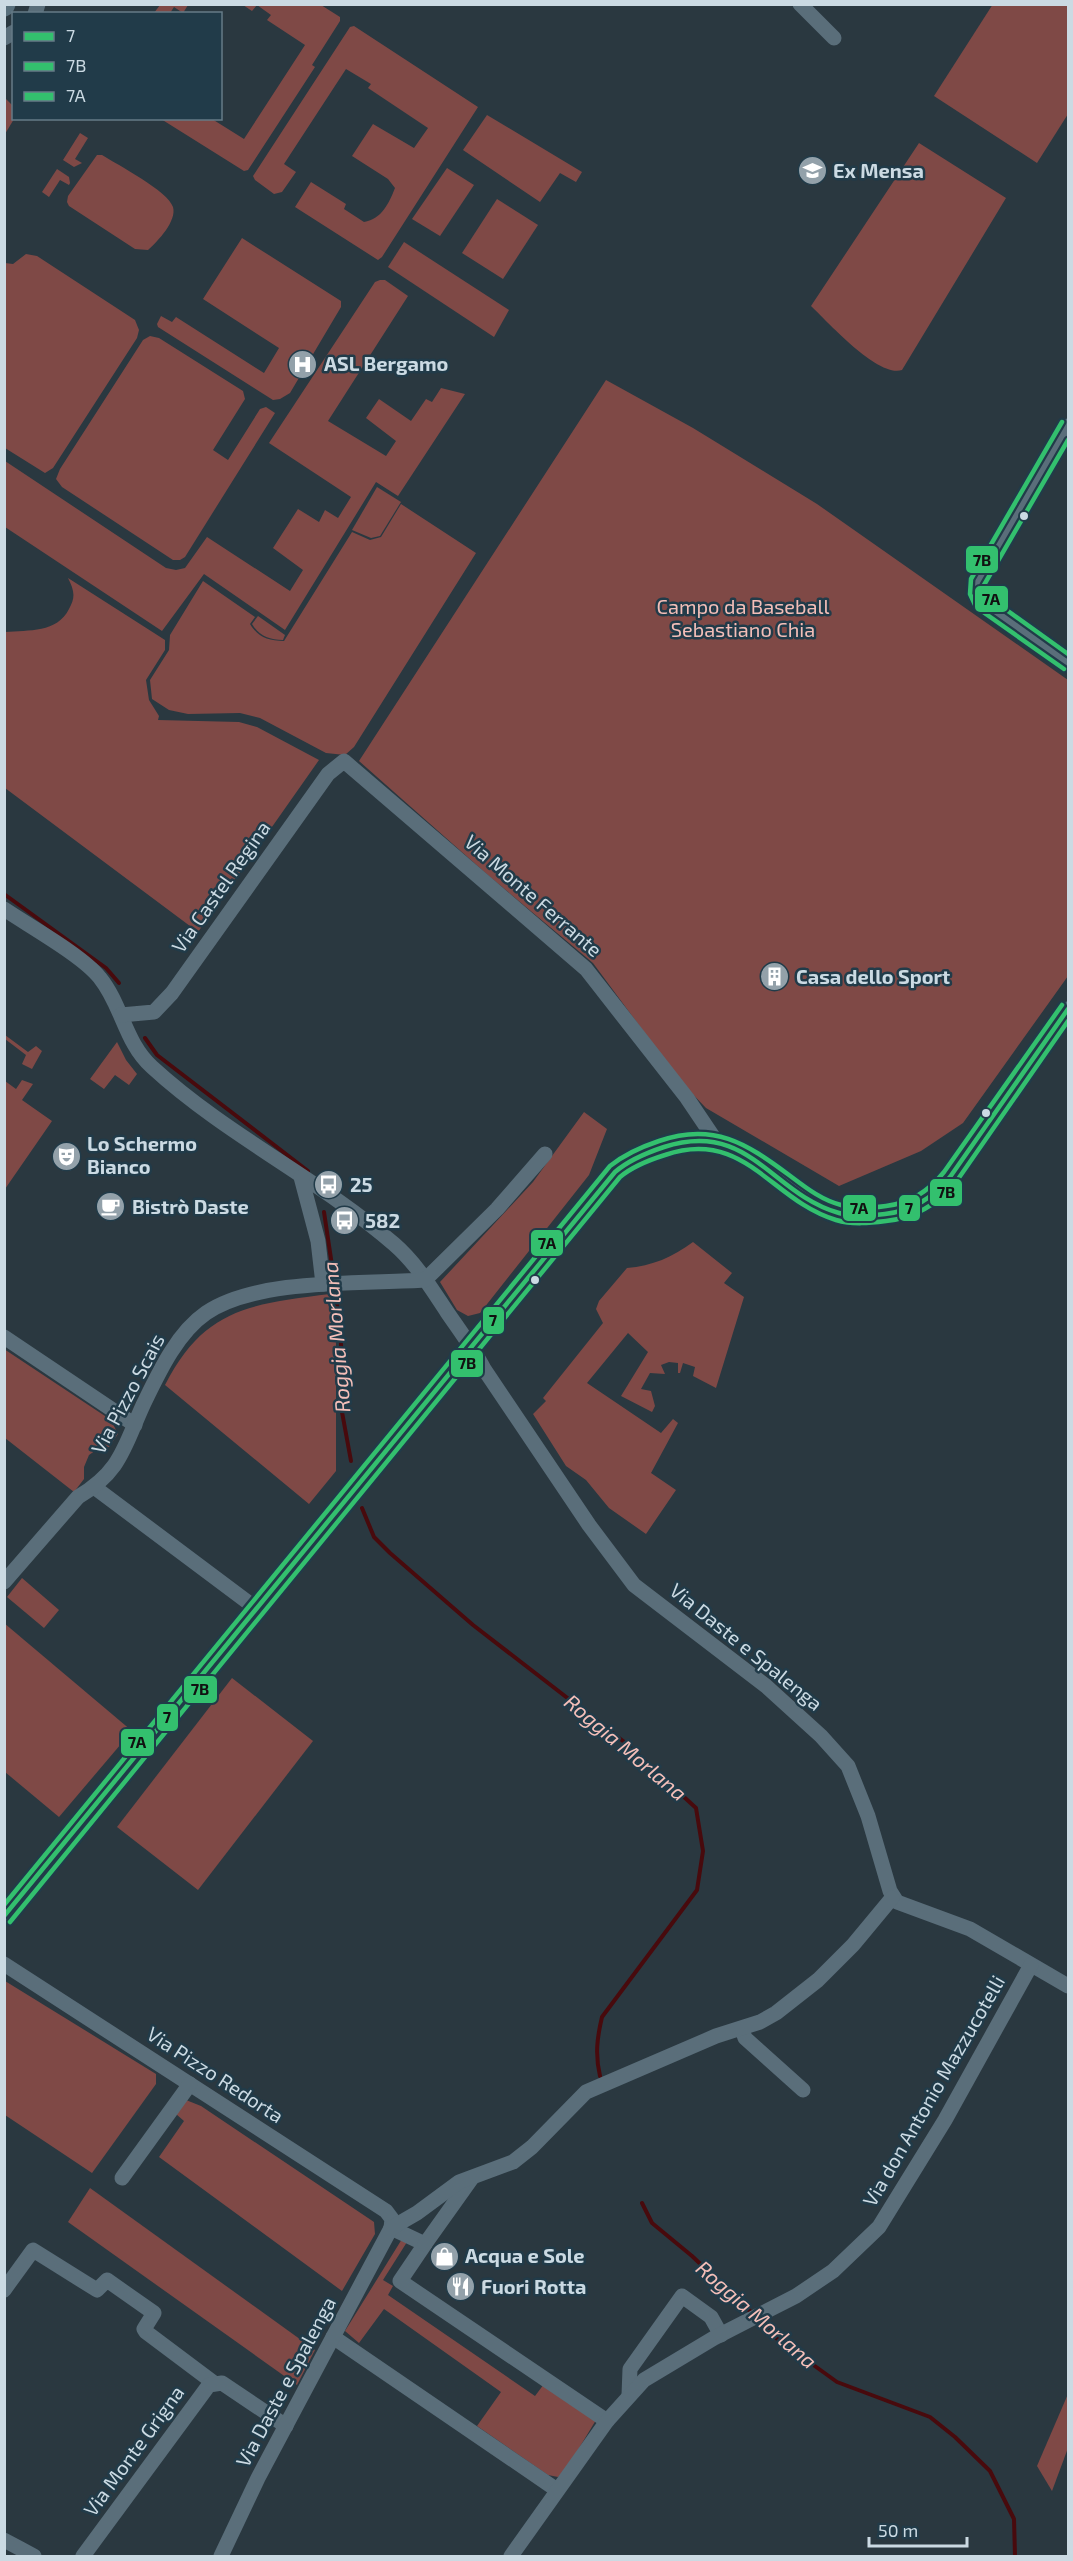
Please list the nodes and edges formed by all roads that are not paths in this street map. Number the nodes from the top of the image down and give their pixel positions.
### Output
1 (800, 4) edge
2 (834, 38) dead end
3 (1068, 426) edge
4 (1068, 663) edge
5 (344, 761) joint
6 (4, 909) edge
7 (1068, 1009) edge
8 (121, 1016) junction
9 (716, 1141) junction
10 (545, 1154) dead end
11 (302, 1178) junction
12 (425, 1280) junction
13 (333, 1283) junction
14 (4, 1337) edge
15 (471, 1346) junction
16 (135, 1425) junction
17 (94, 1488) junction
18 (4, 1582) edge
19 (256, 1609) junction
20 (892, 1898) junction
21 (4, 1917) edge
22 (4, 1964) edge
23 (1031, 1965) junction
24 (1068, 1986) edge
25 (742, 2030) junction
26 (190, 2084) junction
27 (803, 2090) dead end
28 (473, 2176) junction
29 (122, 2178) dead end
30 (391, 2228) junction
31 (425, 2244) junction
32 (4, 2290) edge
33 (721, 2335) junction
34 (333, 2337) junction
35 (214, 2383) junction
36 (629, 2395) junction
37 (607, 2421) junction
38 (286, 2426) junction
39 (557, 2490) junction
40 (4, 2540) edge
41 (34, 2556) edge
42 (83, 2556) edge
43 (221, 2556) edge
44 (511, 2556) edge

1 - 2 street
3 - 4 street
5 - 8 street, Via Castel Regina
5 - 9 street, Via Monte Ferrante
6 - 8 street, Via Daste e Spalenga
7 - 9 street
8 - 11 street, Via Daste e Spalenga
9 - 15 street
10 - 12 street
11 - 12 street, Via Daste e Spalenga
11 - 13 street
12 - 13 street
12 - 15 street, Via Daste e Spalenga
13 - 16 street, Via Pizzo Scais
14 - 16 street
15 - 19 street
15 - 20 street, Via Daste e Spalenga
16 - 17 street, Via Pizzo Scais
17 - 18 street, Via Pizzo Scais
17 - 19 street
19 - 21 street
20 - 23 street
20 - 25 street
22 - 26 street, Via Pizzo Redorta
23 - 24 street
23 - 33 street, Via don Antonio Mazzucotelli
25 - 27 street
25 - 28 street
26 - 29 street
26 - 30 street, Via Pizzo Redorta
28 - 30 street
28 - 31 street
30 - 31 street
30 - 34 street, Via Daste e Spalenga
31 - 37 street
32 - 35 street
33 - 36 street, Via don Antonio Mazzucotelli
33 - 36 street
34 - 38 street, Via Daste e Spalenga
34 - 39 street
35 - 38 street, Via Monte Grigna
35 - 42 street, Via Monte Grigna
36 - 37 street, Via don Antonio Mazzucotelli
37 - 39 street, Via don Antonio Mazzucotelli
38 - 43 street, Via Daste e Spalenga
39 - 44 street, Via don Antonio Mazzucotelli
40 - 41 street

